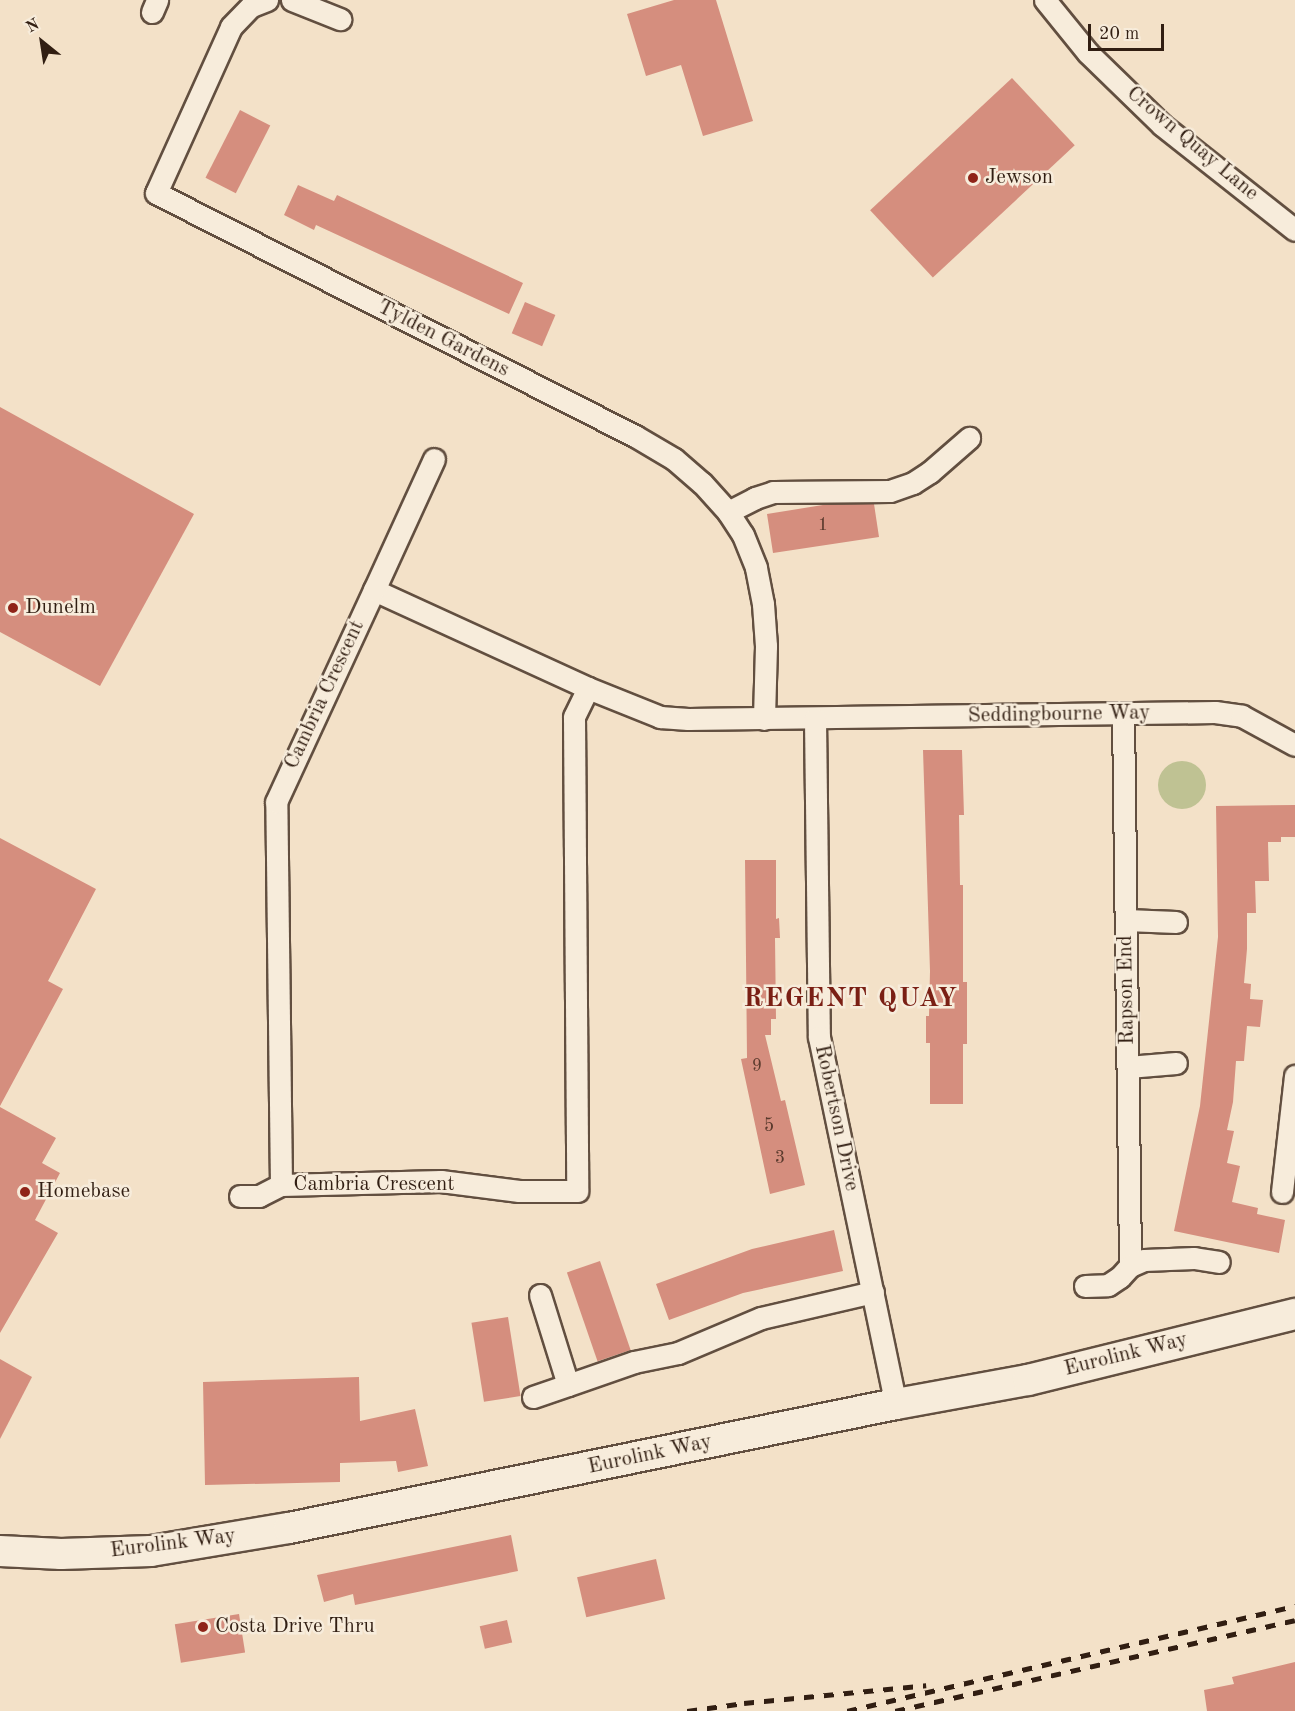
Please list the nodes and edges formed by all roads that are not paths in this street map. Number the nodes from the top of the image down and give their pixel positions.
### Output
1 (267, 0) edge
2 (292, 0) edge
3 (1045, 0) edge
4 (340, 19) dead end
5 (1295, 230) edge
6 (969, 438) dead end
7 (434, 459) dead end
8 (728, 512) junction
9 (374, 590) junction
10 (588, 688) junction
11 (1123, 713) junction
12 (764, 719) junction
13 (815, 719) junction
14 (1295, 744) edge
15 (1126, 920) junction
16 (1176, 922) dead end
17 (1176, 1063) dead end
18 (1128, 1067) junction
19 (1295, 1076) edge
20 (281, 1185) junction
21 (1282, 1192) dead end
22 (240, 1196) dead end
23 (1219, 1262) dead end
24 (1130, 1266) junction
25 (1085, 1286) dead end
26 (873, 1292) junction
27 (540, 1295) dead end
28 (1295, 1314) edge
29 (568, 1385) junction
30 (533, 1397) dead end
31 (896, 1404) junction
32 (0, 1551) edge

1 - 8 street, Tylden Gardens
2 - 4 street
3 - 5 street, Crown Quay Lane
6 - 8 street
7 - 9 street, Cambria Crescent
8 - 12 street, Tylden Gardens
9 - 10 street
9 - 20 street, Cambria Crescent
10 - 12 street
10 - 20 street, Cambria Crescent
11 - 13 street, Seddingbourne Way
11 - 14 street, Seddingbourne Way
11 - 15 street, Rapson End
12 - 13 street
13 - 26 street, Robertson Drive
15 - 16 street
15 - 18 street, Rapson End
17 - 18 street
18 - 24 street, Rapson End
19 - 21 street
20 - 22 street
23 - 24 street
24 - 25 street
26 - 29 street
26 - 31 street, Robertson Drive
27 - 29 street
28 - 31 main road, Eurolink Way
29 - 30 street
31 - 32 main road, Eurolink Way

